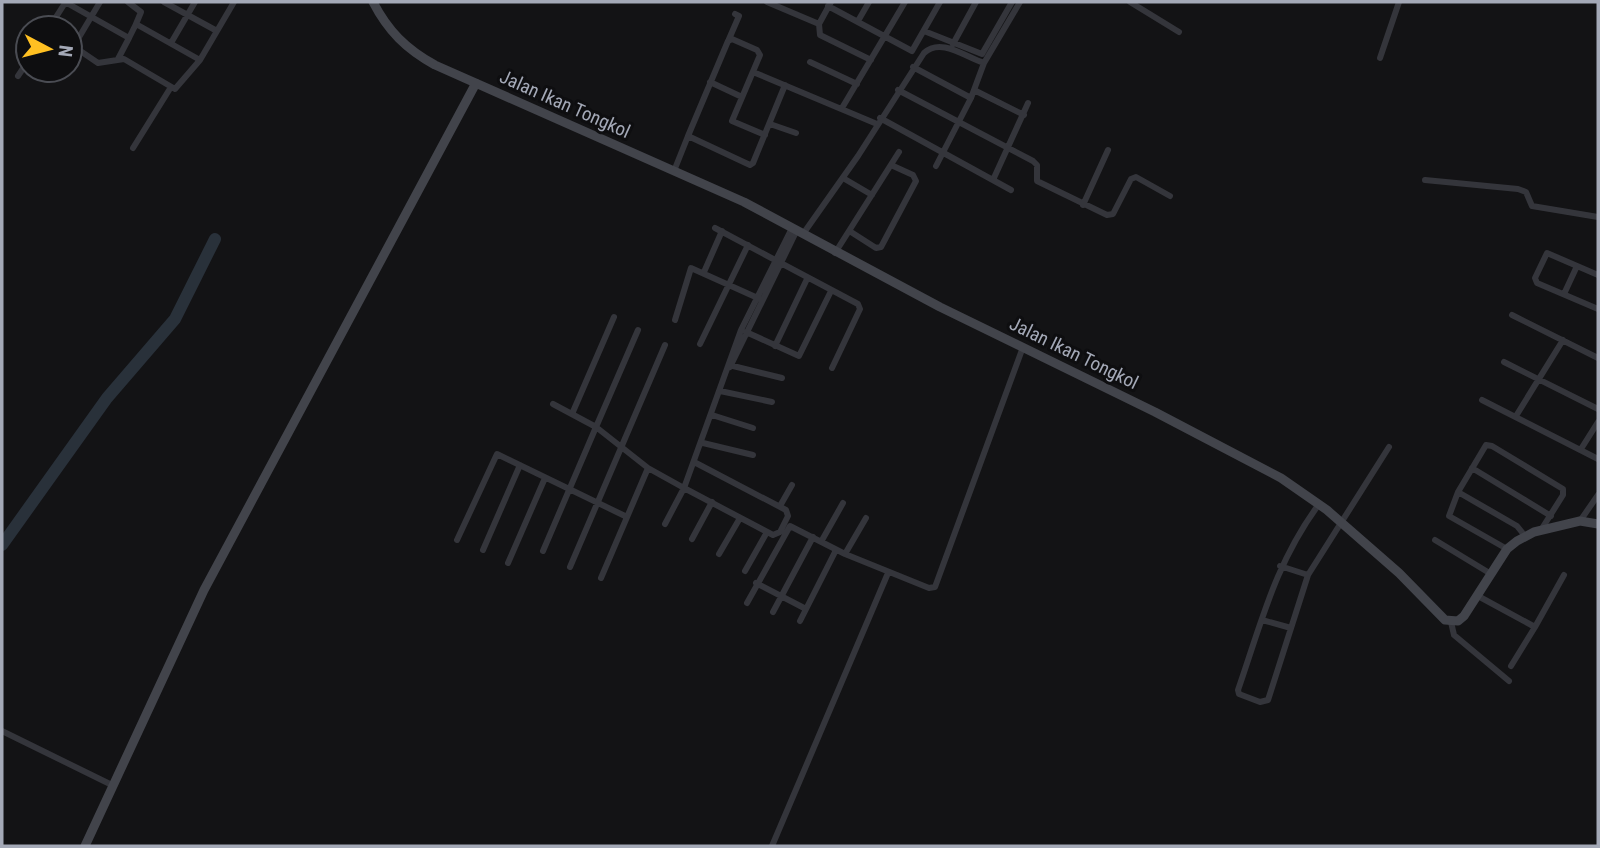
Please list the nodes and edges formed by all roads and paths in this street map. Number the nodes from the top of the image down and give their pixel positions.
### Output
1 (65, 2) edge
2 (100, 2) edge
3 (128, 2) edge
4 (164, 2) edge
5 (195, 2) edge
6 (234, 2) edge
7 (373, 2) edge
8 (766, 2) edge
9 (869, 2) edge
10 (905, 2) edge
11 (940, 2) edge
12 (976, 2) edge
13 (1012, 2) edge
14 (1020, 2) edge
15 (1130, 2) edge
16 (1399, 2) edge
17 (829, 4) edge
18 (735, 14) dead end
19 (187, 15) junction
20 (91, 18) junction
21 (858, 21) junction
22 (136, 24) junction
23 (819, 24) junction
24 (924, 31) junction
25 (217, 32) junction
26 (1179, 32) dead end
27 (885, 36) junction
28 (129, 38) junction
29 (729, 40) junction
30 (171, 43) junction
31 (953, 44) junction
32 (1380, 58) dead end
33 (118, 59) junction
34 (200, 60) junction
35 (871, 60) junction
36 (810, 62) dead end
37 (984, 63) junction
38 (913, 66) junction
39 (753, 72) junction
40 (710, 82) junction
41 (476, 83) junction
42 (857, 83) junction
43 (785, 85) junction
44 (171, 87) junction
45 (898, 90) junction
46 (973, 94) junction
47 (742, 97) junction
48 (1028, 103) dead end
49 (842, 108) junction
50 (1024, 115) junction
51 (878, 121) junction
52 (770, 124) junction
53 (957, 124) junction
54 (796, 133) dead end
55 (688, 135) junction
56 (765, 135) junction
57 (133, 148) dead end
58 (1007, 150) junction
59 (1108, 150) dead end
60 (899, 152) dead end
61 (943, 152) junction
62 (891, 165) junction
63 (936, 166) dead end
64 (674, 171) junction
65 (843, 178) junction
66 (993, 180) junction
67 (1425, 180) dead end
68 (1011, 190) dead end
69 (872, 195) junction
70 (1170, 196) dead end
71 (1083, 205) junction
72 (1598, 216) edge
73 (797, 230) junction
74 (851, 232) junction
75 (748, 245) junction
76 (835, 253) junction
77 (777, 261) junction
78 (1577, 266) junction
79 (704, 272) junction
80 (1598, 275) edge
81 (807, 279) junction
82 (728, 285) junction
83 (831, 291) junction
84 (1564, 294) junction
85 (760, 298) junction
86 (1598, 309) edge
87 (1512, 315) dead end
88 (614, 317) dead end
89 (675, 320) dead end
90 (638, 330) dead end
91 (744, 332) junction
92 (1563, 340) junction
93 (700, 344) dead end
94 (665, 345) dead end
95 (775, 346) junction
96 (1023, 347) junction
97 (1598, 358) edge
98 (1504, 362) dead end
99 (728, 367) junction
100 (832, 368) dead end
101 (782, 378) dead end
102 (1539, 380) junction
103 (720, 391) junction
104 (1482, 400) dead end
105 (772, 402) dead end
106 (553, 404) dead end
107 (1598, 409) edge
108 (572, 414) junction
109 (712, 415) junction
110 (1516, 416) junction
111 (1598, 422) edge
112 (596, 427) junction
113 (753, 428) dead end
114 (703, 443) junction
115 (623, 446) junction
116 (1389, 447) dead end
117 (1581, 450) junction
118 (753, 455) dead end
119 (1598, 459) edge
120 (696, 463) junction
121 (520, 465) junction
122 (648, 468) junction
123 (1472, 468) junction
124 (545, 478) junction
125 (792, 485) dead end
126 (684, 488) junction
127 (570, 490) junction
128 (1458, 492) junction
129 (1598, 495) edge
130 (712, 502) junction
131 (597, 503) junction
132 (843, 503) dead end
133 (1319, 504) junction
134 (780, 506) junction
135 (625, 516) junction
136 (1551, 516) junction
137 (740, 517) junction
138 (866, 518) dead end
139 (1580, 521) junction
140 (665, 524) dead end
141 (1343, 524) junction
142 (1598, 524) edge
143 (1541, 531) junction
144 (767, 532) junction
145 (1525, 536) junction
146 (813, 537) junction
147 (692, 539) dead end
148 (457, 540) dead end
149 (1435, 540) dead end
150 (821, 542) junction
151 (1507, 549) junction
152 (836, 550) junction
153 (484, 551) dead end
154 (543, 551) dead end
155 (719, 554) dead end
156 (845, 554) junction
157 (508, 563) dead end
158 (1280, 566) junction
159 (570, 567) dead end
160 (745, 570) dead end
161 (888, 573) junction
162 (1491, 574) junction
163 (1308, 575) junction
164 (1564, 575) dead end
165 (601, 578) dead end
166 (756, 583) junction
167 (1478, 596) junction
168 (781, 597) junction
169 (747, 603) dead end
170 (806, 609) junction
171 (773, 612) dead end
172 (1262, 620) junction
173 (800, 621) dead end
174 (1451, 622) junction
175 (1535, 627) junction
176 (1291, 628) junction
177 (1511, 666) dead end
178 (1509, 681) dead end
179 (2, 732) edge
180 (114, 786) junction
181 (85, 846) edge
182 (772, 846) edge

1 - 20 street
2 - 20 street
3 - 22 street
4 - 19 street
5 - 19 street
6 - 25 street
7 - 41 street, Jalan Ikan Tongkol
8 - 23 street
9 - 21 street
10 - 27 street
11 - 24 street
12 - 31 street
13 - 31 street
14 - 37 street
15 - 26 street
16 - 32 street
17 - 21 street
17 - 23 street
18 - 29 street
19 - 25 street
19 - 30 street
20 - 28 street
20 - 33 street
21 - 27 street
22 - 28 street
22 - 30 street
23 - 35 street
24 - 27 street
24 - 31 street
25 - 34 street
27 - 35 street
28 - 33 street
29 - 39 street
29 - 40 street
30 - 34 street
33 - 44 street
34 - 44 street
35 - 42 street
36 - 42 street
37 - 38 street
37 - 46 street
38 - 45 street
38 - 46 street
39 - 43 street
39 - 47 street
40 - 47 street
40 - 55 street
41 - 64 street, Jalan Ikan Tongkol
41 - 180 street
42 - 49 street
43 - 49 street
43 - 52 street
44 - 57 street
45 - 51 street
45 - 53 street
46 - 50 street
46 - 53 street
47 - 56 street
48 - 50 street
49 - 51 street
50 - 58 street
51 - 61 street
51 - 65 street
52 - 54 street
52 - 56 street
53 - 58 street
53 - 61 street
55 - 56 street
55 - 64 street
58 - 66 street
58 - 71 street
59 - 71 street
60 - 62 street
61 - 63 street
61 - 66 street
62 - 69 street
62 - 74 street
64 - 73 street, Jalan Ikan Tongkol
65 - 69 street
65 - 73 street
66 - 68 street
67 - 72 street
69 - 74 street
70 - 71 street
73 - 76 street, Jalan Ikan Tongkol
73 - 77 street
74 - 76 street
75 - 77 street
75 - 79 street
75 - 82 street
76 - 96 street, Jalan Ikan Tongkol
77 - 81 street
77 - 85 street
78 - 80 street
78 - 84 street
78 - 84 street
79 - 82 street
79 - 89 street
81 - 83 street
81 - 95 street
82 - 85 street
82 - 93 street
83 - 95 street
83 - 100 street
84 - 86 street
85 - 91 street
87 - 92 street
88 - 108 street
90 - 112 street
91 - 95 street
91 - 99 street
92 - 97 street
92 - 102 street
94 - 115 street
96 - 133 street, Jalan Ikan Tongkol
96 - 161 street
98 - 102 street
99 - 101 street
99 - 103 street
102 - 107 street
102 - 110 street
103 - 105 street
103 - 109 street
104 - 110 street
106 - 108 street
108 - 112 street
109 - 113 street
109 - 114 street
110 - 117 street
111 - 117 street
112 - 115 street
112 - 127 street
114 - 118 street
114 - 120 street
115 - 122 street
115 - 131 street
116 - 141 street
117 - 119 street
120 - 126 street
120 - 134 street
121 - 124 street
121 - 148 street
121 - 153 street
122 - 126 street
122 - 135 street
123 - 128 street
123 - 136 street
123 - 136 street
124 - 127 street
124 - 157 street
125 - 134 street
126 - 130 street
126 - 140 street
127 - 131 street
127 - 154 street
128 - 145 street
128 - 151 street
129 - 139 street
130 - 137 street
130 - 147 street
131 - 135 street
131 - 159 street
132 - 150 street
133 - 141 street, Jalan Ikan Tongkol
133 - 158 street
134 - 144 street
135 - 165 street
136 - 143 street
137 - 144 street
137 - 155 street
138 - 156 street
139 - 142 street
139 - 143 street
141 - 163 street
141 - 174 street, Jalan Ikan Tongkol
143 - 145 street
144 - 160 street
145 - 151 street
146 - 150 street
146 - 166 street
146 - 168 street
149 - 162 street
150 - 152 street
151 - 162 street
152 - 156 street
152 - 170 street
156 - 161 street
158 - 163 street
158 - 172 street
161 - 182 street
162 - 167 street
163 - 176 street
164 - 175 street
166 - 168 street
166 - 169 street
167 - 174 street
167 - 175 street
168 - 170 street
168 - 171 street
170 - 173 street
172 - 176 street
172 - 176 street
174 - 178 street
175 - 177 street
179 - 180 street
180 - 181 street

